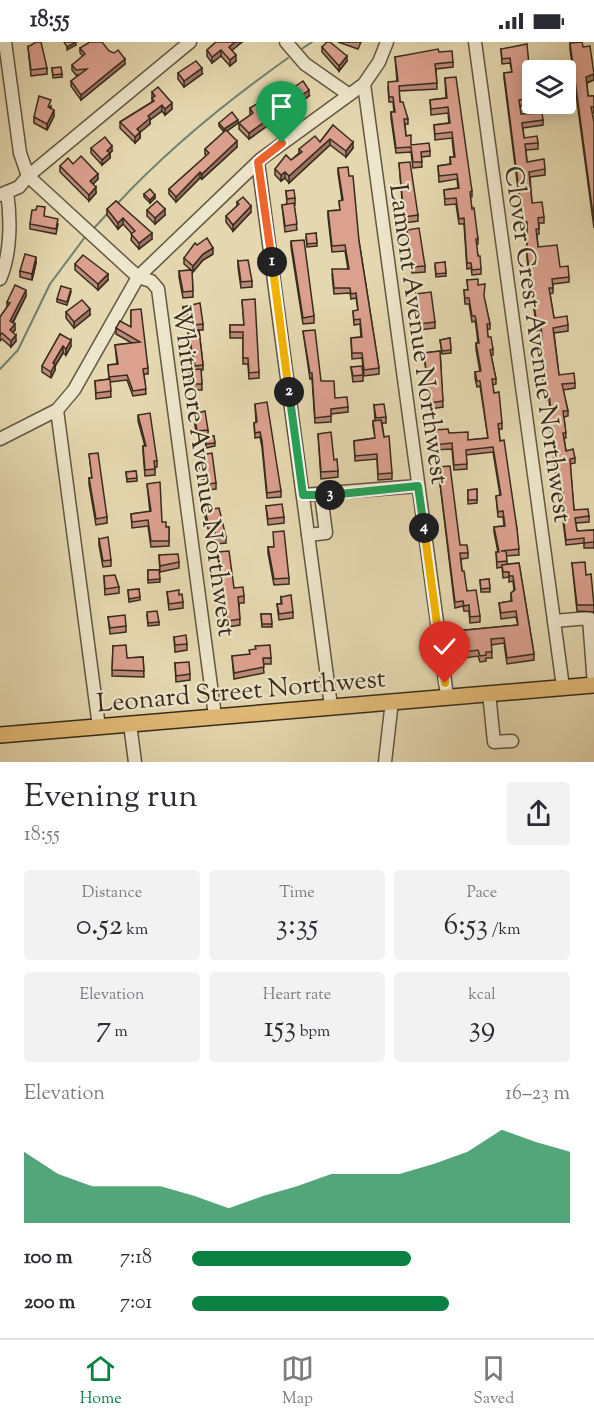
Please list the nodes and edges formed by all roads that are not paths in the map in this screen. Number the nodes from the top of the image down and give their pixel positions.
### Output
1 (4, 42) edge
2 (190, 42) edge
3 (286, 42) edge
4 (387, 42) edge
5 (475, 42) edge
6 (364, 84) junction
7 (348, 94) junction
8 (258, 162) junction
9 (28, 176) junction
10 (4, 193) edge
11 (138, 277) junction
12 (0, 279) edge
13 (57, 410) junction
14 (0, 439) edge
15 (418, 486) junction
16 (303, 495) junction
17 (321, 495) junction
18 (308, 535) junction
19 (592, 618) edge
20 (554, 621) junction
21 (594, 685) edge
22 (563, 687) junction
23 (489, 693) junction
24 (447, 696) junction
25 (392, 701) junction
26 (331, 706) junction
27 (215, 716) junction
28 (130, 724) junction
29 (99, 727) junction
30 (0, 735) edge
31 (512, 741) dead end
32 (135, 762) edge
33 (385, 762) edge

1 - 9 street
2 - 9 street
3 - 7 street
4 - 6 street
5 - 20 street, Clover Crest Avenue Northwest
6 - 7 street
6 - 15 street, Lamont Avenue Northwest
7 - 8 street
8 - 11 street
8 - 16 street
9 - 10 street
9 - 11 street, Whitmore Avenue Northwest
10 - 12 street
11 - 13 street
11 - 27 street, Whitmore Avenue Northwest
13 - 14 street
13 - 29 street
15 - 17 street
15 - 24 street, Lamont Avenue Northwest
16 - 17 street
16 - 18 street
17 - 18 street
18 - 26 street
19 - 20 street
19 - 21 street
20 - 22 street, Clover Crest Avenue Northwest
21 - 22 main road, Leonard Street Northwest
22 - 23 main road, Leonard Street Northwest
23 - 24 main road, Leonard Street Northwest
23 - 31 street
24 - 25 main road, Leonard Street Northwest
25 - 26 main road, Leonard Street Northwest
25 - 33 street
26 - 27 main road, Leonard Street Northwest
27 - 28 main road, Leonard Street Northwest
28 - 29 main road, Leonard Street Northwest
28 - 32 street
29 - 30 main road, Leonard Street Northwest

